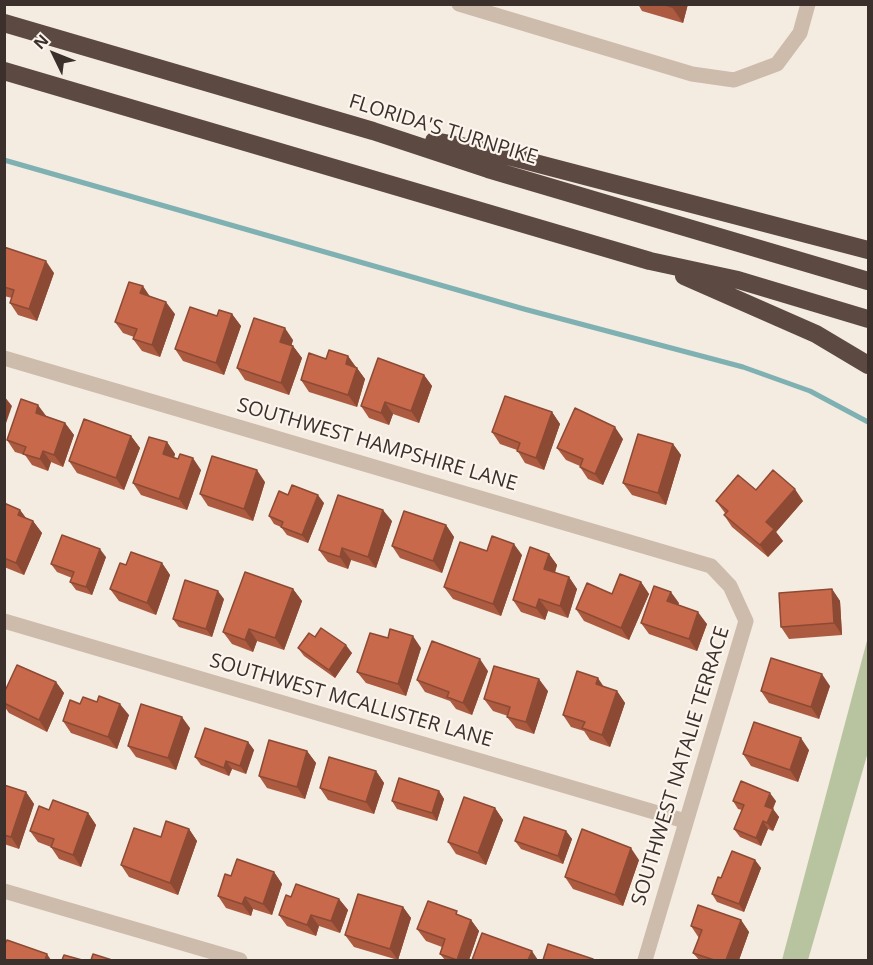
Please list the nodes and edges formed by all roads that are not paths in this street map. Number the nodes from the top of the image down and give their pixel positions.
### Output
1 (459, 4) edge
2 (808, 4) edge
3 (4, 23) edge
4 (4, 71) edge
5 (373, 131) junction
6 (868, 250) edge
7 (650, 261) junction
8 (868, 281) edge
9 (868, 319) edge
10 (4, 358) edge
11 (868, 365) edge
12 (730, 586) joint
13 (4, 621) edge
14 (685, 821) junction
15 (4, 891) edge
16 (240, 960) edge
17 (645, 960) edge

1 - 2 street
3 - 5 highway, FLORIDA'S TURNPIKE
4 - 7 highway
5 - 6 highway
5 - 8 highway, FLORIDA'S TURNPIKE
7 - 9 highway
7 - 11 highway
10 - 12 street, SOUTHWEST HAMPSHIRE LANE
12 - 14 street, SOUTHWEST NATALIE TERRACE
13 - 14 street, SOUTHWEST MCALLISTER LANE
14 - 17 street, SOUTHWEST NATALIE TERRACE
15 - 16 street

